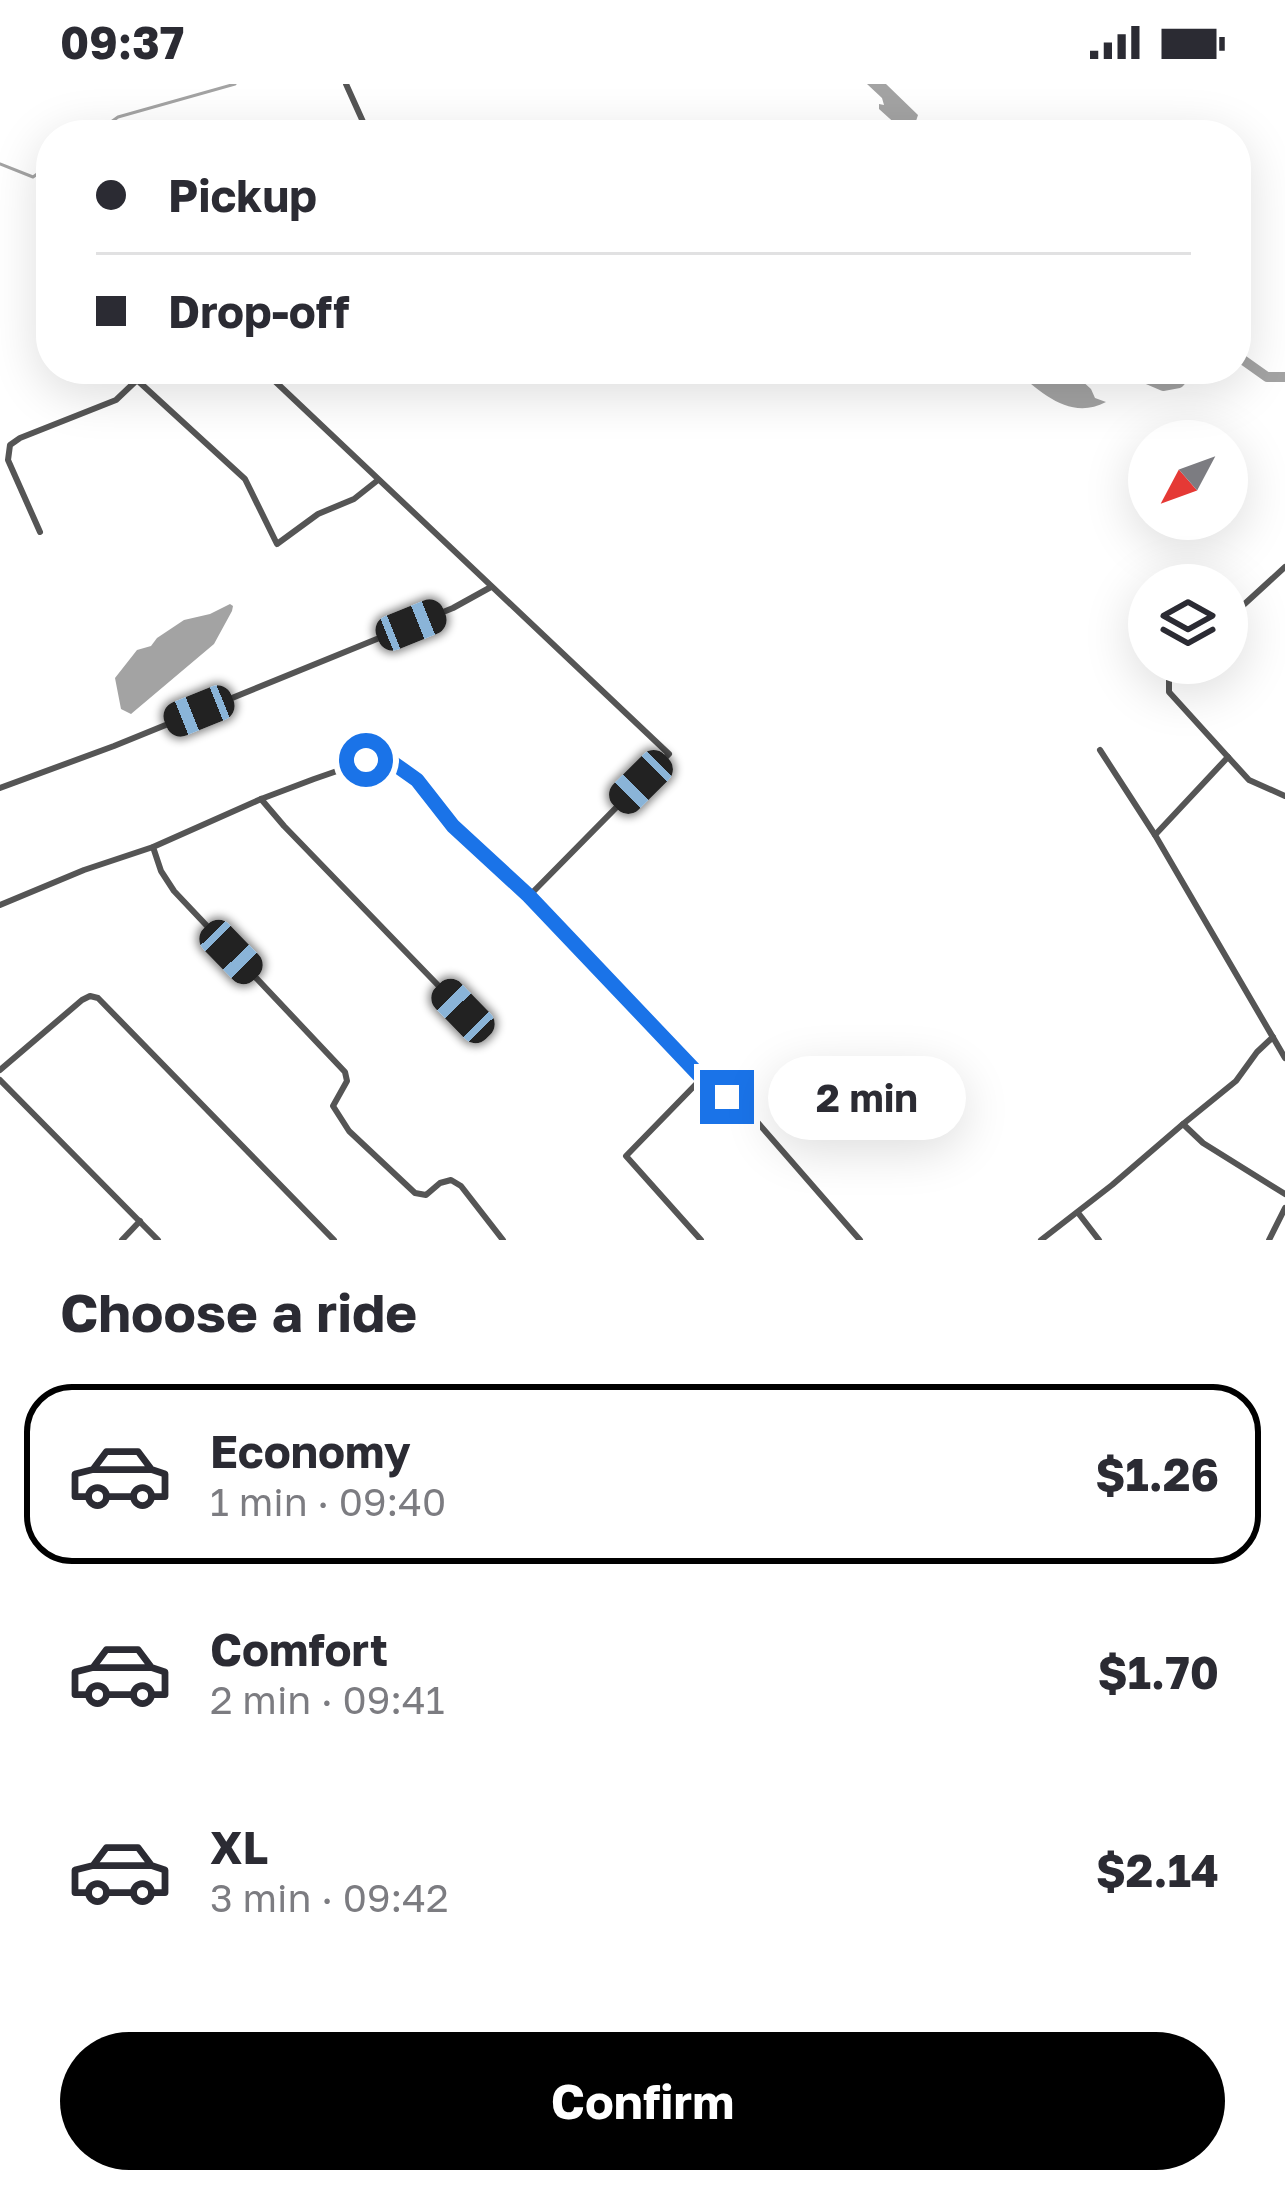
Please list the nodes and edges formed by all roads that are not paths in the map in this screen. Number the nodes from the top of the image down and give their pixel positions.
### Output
1 (346, 84) edge
2 (362, 120) edge
3 (132, 384) edge
4 (140, 384) edge
5 (278, 384) edge
6 (379, 479) junction
7 (40, 532) dead end
8 (1285, 567) edge
9 (491, 587) junction
10 (1248, 601) edge
11 (1169, 684) edge
12 (1100, 751) dead end
13 (1228, 758) junction
14 (0, 788) edge
15 (1285, 796) edge
16 (261, 799) junction
17 (1155, 836) junction
18 (153, 847) junction
19 (529, 896) junction
20 (0, 905) edge
21 (463, 1011) dead end
22 (1273, 1037) junction
23 (1285, 1058) edge
24 (0, 1070) edge
25 (702, 1078) junction
26 (0, 1080) edge
27 (1183, 1124) junction
28 (1285, 1194) edge
29 (1285, 1208) edge
30 (1078, 1214) junction
31 (140, 1221) junction
32 (122, 1240) edge
33 (158, 1240) edge
34 (334, 1240) edge
35 (503, 1240) edge
36 (700, 1240) edge
37 (860, 1240) edge
38 (1041, 1240) edge
39 (1099, 1240) edge
40 (1269, 1240) edge

1 - 2 street
3 - 7 street
4 - 6 street
5 - 6 street
6 - 9 street
8 - 10 street
9 - 14 street
9 - 19 street
11 - 13 street
12 - 17 street
13 - 15 street
13 - 17 street
16 - 18 street
16 - 19 street
16 - 21 street
17 - 22 street
18 - 20 street
18 - 35 street
19 - 25 street
22 - 23 street
22 - 27 street
24 - 34 street
25 - 36 street
25 - 37 street
26 - 31 street
27 - 28 street
27 - 30 street
29 - 40 street
30 - 38 street
30 - 39 street
31 - 32 street
31 - 33 street

